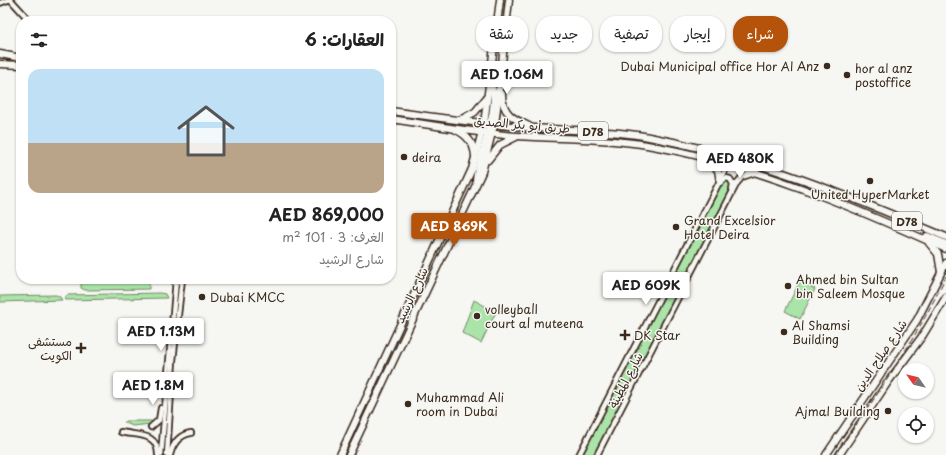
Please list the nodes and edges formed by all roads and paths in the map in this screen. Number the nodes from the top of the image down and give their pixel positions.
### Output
1 (8, 0) edge
2 (12, 0) edge
3 (500, 0) edge
4 (508, 2) edge
5 (0, 3) edge
6 (26, 16) edge
7 (0, 54) edge
8 (16, 57) edge
9 (502, 63) junction
10 (0, 64) edge
11 (16, 65) edge
12 (490, 83) junction
13 (489, 91) junction
14 (396, 112) edge
15 (396, 120) edge
16 (458, 120) junction
17 (489, 124) junction
18 (447, 127) junction
19 (535, 128) junction
20 (488, 133) junction
21 (519, 136) junction
22 (698, 157) junction
23 (475, 162) junction
24 (751, 162) junction
25 (728, 165) junction
26 (482, 172) junction
27 (754, 173) junction
28 (720, 182) junction
29 (476, 186) junction
30 (713, 195) junction
31 (848, 205) junction
32 (876, 208) junction
33 (718, 220) junction
34 (448, 222) junction
35 (906, 231) junction
36 (936, 232) junction
37 (946, 232) edge
38 (946, 237) edge
39 (921, 238) junction
40 (946, 244) edge
41 (946, 249) edge
42 (946, 263) edge
43 (434, 273) junction
44 (941, 274) junction
45 (176, 284) edge
46 (181, 284) edge
47 (946, 297) edge
48 (165, 395) junction
49 (152, 427) dead end
50 (121, 432) dead end
51 (191, 433) dead end
52 (158, 455) edge
53 (161, 455) edge
54 (167, 455) edge
55 (170, 455) edge
56 (340, 455) edge
57 (349, 455) edge
58 (579, 455) edge
59 (597, 455) edge
60 (826, 455) edge
61 (839, 455) edge

1 - 5 street
2 - 6 street
3 - 12 main road, شارع الرشيد
4 - 9 main road, شارع الرشيد
7 - 8 main road
9 - 17 main road, شارع الرشيد
9 - 19 main road
10 - 11 main road
12 - 13 main road, شارع الرشيد
12 - 17 main road
13 - 16 main road
13 - 17 main road, شارع الرشيد
14 - 16 main road, طريق أبو بكر الصديق / D78
15 - 18 main road, طريق أبو بكر الصديق / D78
16 - 17 main road, طريق أبو بكر الصديق / D78
17 - 19 main road, طريق أبو بكر الصديق / D78
17 - 20 main road, شارع الرشيد
17 - 20 main road, شارع الرشيد
18 - 20 main road, طريق أبو بكر الصديق / D78
18 - 23 main road
19 - 24 main road, طريق أبو بكر الصديق / D78
20 - 21 main road, طريق أبو بكر الصديق / D78
20 - 23 main road, شارع الرشيد
20 - 26 main road, شارع الرشيد
20 - 29 main road
21 - 22 main road, طريق أبو بكر الصديق / D78
21 - 26 main road
22 - 25 main road, طريق أبو بكر الصديق / D78
22 - 28 main road
23 - 34 main road, شارع الرشيد
24 - 25 main road
24 - 32 main road, طريق أبو بكر الصديق / D78
25 - 27 main road, طريق أبو بكر الصديق / D78
25 - 28 street, شارع المطينة
26 - 29 main road, شارع الرشيد
27 - 31 main road, طريق أبو بكر الصديق / D78
27 - 33 street, شارع المطينة
28 - 30 street, شارع المطينة
29 - 43 main road, شارع الرشيد
30 - 33 street
30 - 58 street, شارع المطينة
31 - 32 main road
31 - 35 main road, طريق أبو بكر الصديق / D78
32 - 36 main road, طريق أبو بكر الصديق / D78
33 - 59 street, شارع المطينة
34 - 43 main road
34 - 56 main road, شارع الرشيد
35 - 39 main road, طريق أبو بكر الصديق / D78
35 - 40 main road
36 - 37 main road
36 - 38 main road, طريق أبو بكر الصديق / D78
39 - 41 main road, طريق أبو بكر الصديق / D78
39 - 44 main road
42 - 44 main road, شارع صلاح الدين
43 - 57 main road, شارع الرشيد
44 - 60 main road, شارع صلاح الدين
45 - 48 street
46 - 54 street
47 - 61 main road, شارع صلاح الدين
48 - 49 street
48 - 53 street
50 - 52 street
51 - 55 street

